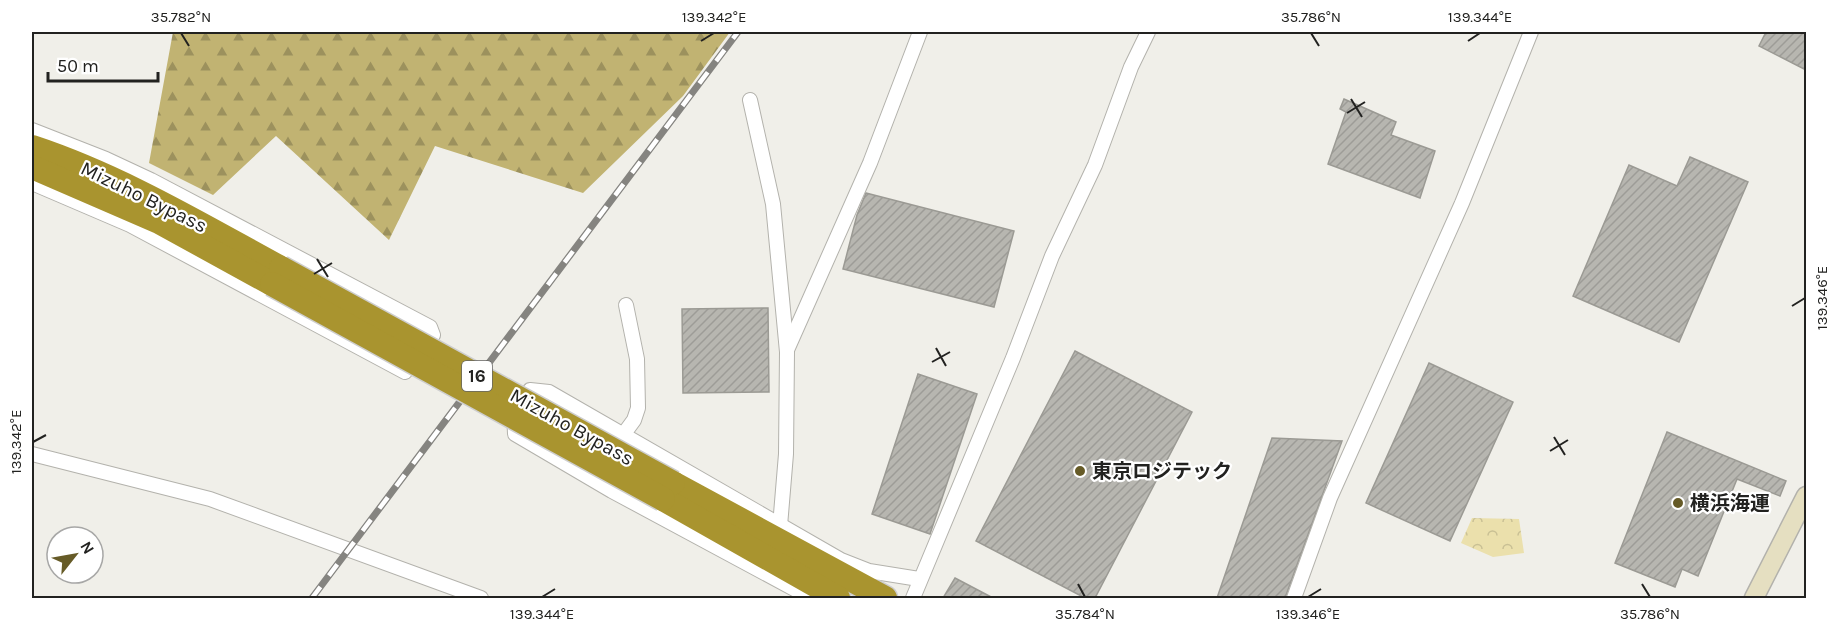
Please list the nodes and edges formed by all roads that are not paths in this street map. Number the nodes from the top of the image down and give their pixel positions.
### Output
1 (920, 32) edge
2 (1148, 32) edge
3 (1531, 32) edge
4 (750, 100) dead end
5 (32, 130) edge
6 (32, 147) edge
7 (32, 167) edge
8 (32, 183) edge
9 (276, 276) junction
10 (626, 305) dead end
11 (787, 352) junction
12 (623, 435) junction
13 (32, 454) edge
14 (668, 491) junction
15 (1806, 496) edge
16 (780, 526) junction
17 (919, 579) junction
18 (481, 598) edge
19 (811, 598) edge
20 (838, 598) edge
21 (885, 598) edge
22 (913, 598) edge
23 (1294, 598) edge
24 (1754, 598) edge

1 - 11 street
2 - 17 street
3 - 23 street
4 - 11 street
5 - 8 street
6 - 9 highway, Mizuho Bypass / 16
7 - 9 highway, Mizuho Bypass / 16
9 - 14 highway, Mizuho Bypass / 16, bridge
10 - 12 street
11 - 16 street
12 - 16 street
12 - 19 street
13 - 18 street
14 - 20 highway, Mizuho Bypass / 16
14 - 21 highway, Mizuho Bypass / 16
15 - 24 street
16 - 17 street
17 - 22 street

